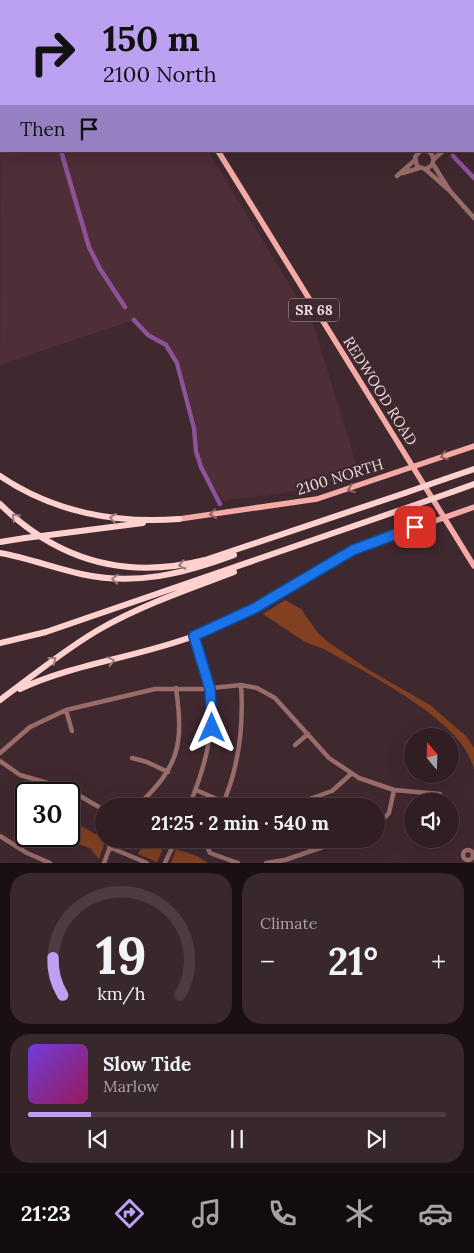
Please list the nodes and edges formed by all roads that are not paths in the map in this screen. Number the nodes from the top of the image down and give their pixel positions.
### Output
1 (219, 152) edge
2 (418, 152) edge
3 (431, 152) edge
4 (442, 152) edge
5 (415, 160) junction
6 (433, 162) junction
7 (419, 168) junction
8 (425, 169) junction
9 (450, 190) junction
10 (474, 218) edge
11 (474, 446) edge
12 (413, 467) junction
13 (474, 469) edge
14 (0, 476) edge
15 (474, 484) edge
16 (0, 504) edge
17 (474, 507) edge
18 (444, 517) junction
19 (179, 519) junction
20 (328, 520) junction
21 (320, 538) junction
22 (0, 542) edge
23 (0, 554) edge
24 (474, 566) edge
25 (194, 636) junction
26 (0, 643) edge
27 (240, 685) junction
28 (176, 688) junction
29 (210, 689) junction
30 (0, 700) edge
31 (66, 710) junction
32 (72, 731) dead end
33 (308, 734) junction
34 (295, 745) dead end
35 (0, 753) edge
36 (132, 758) dead end
37 (0, 761) edge
38 (168, 772) junction
39 (351, 774) junction
40 (196, 790) junction
41 (394, 790) junction
42 (428, 793) edge
43 (146, 798) edge
44 (192, 798) edge
45 (211, 798) edge
46 (225, 798) edge
47 (312, 798) edge
48 (95, 805) edge
49 (385, 817) edge
50 (0, 836) edge
51 (109, 848) edge
52 (111, 848) edge
53 (172, 848) edge
54 (208, 848) edge
55 (320, 848) edge
56 (50, 863) edge
57 (104, 863) edge
58 (147, 863) edge
59 (165, 863) edge
60 (238, 863) edge
61 (266, 863) edge

1 - 12 main road, REDWOOD ROAD / SR 68
2 - 5 street
3 - 6 street
4 - 6 street
5 - 7 street
5 - 7 street
6 - 8 street
6 - 9 street
7 - 8 street
8 - 9 street
9 - 10 street
11 -> 12 main road, 2100 NORTH
12 - 18 main road, REDWOOD ROAD / SR 68
12 -> 19 main road, 2100 NORTH
13 - 20 highway, bridge
19 -> 14 highway
15 - 21 highway, bridge
20 -> 16 highway
17 - 18 main road
18 - 24 main road, REDWOOD ROAD / SR 68
18 - 25 main road
19 - 22 highway, bridge
20 -> 23 highway
21 - 26 highway
30 -> 21 highway
25 - 29 street
30 -> 25 highway
27 - 29 street
27 - 33 street
27 - 46 street
28 - 29 street
28 - 31 street
28 - 38 street
29 - 40 street
31 - 32 street
31 - 35 street
33 - 34 street
33 - 39 street
36 - 38 street
37 - 48 street
38 - 43 street
39 - 41 street
39 - 47 street
40 - 44 street
40 - 45 street
41 - 42 street
41 - 49 street
50 - 56 street
51 - 57 street
52 - 58 street
53 - 59 street
54 - 60 street
55 - 61 street

